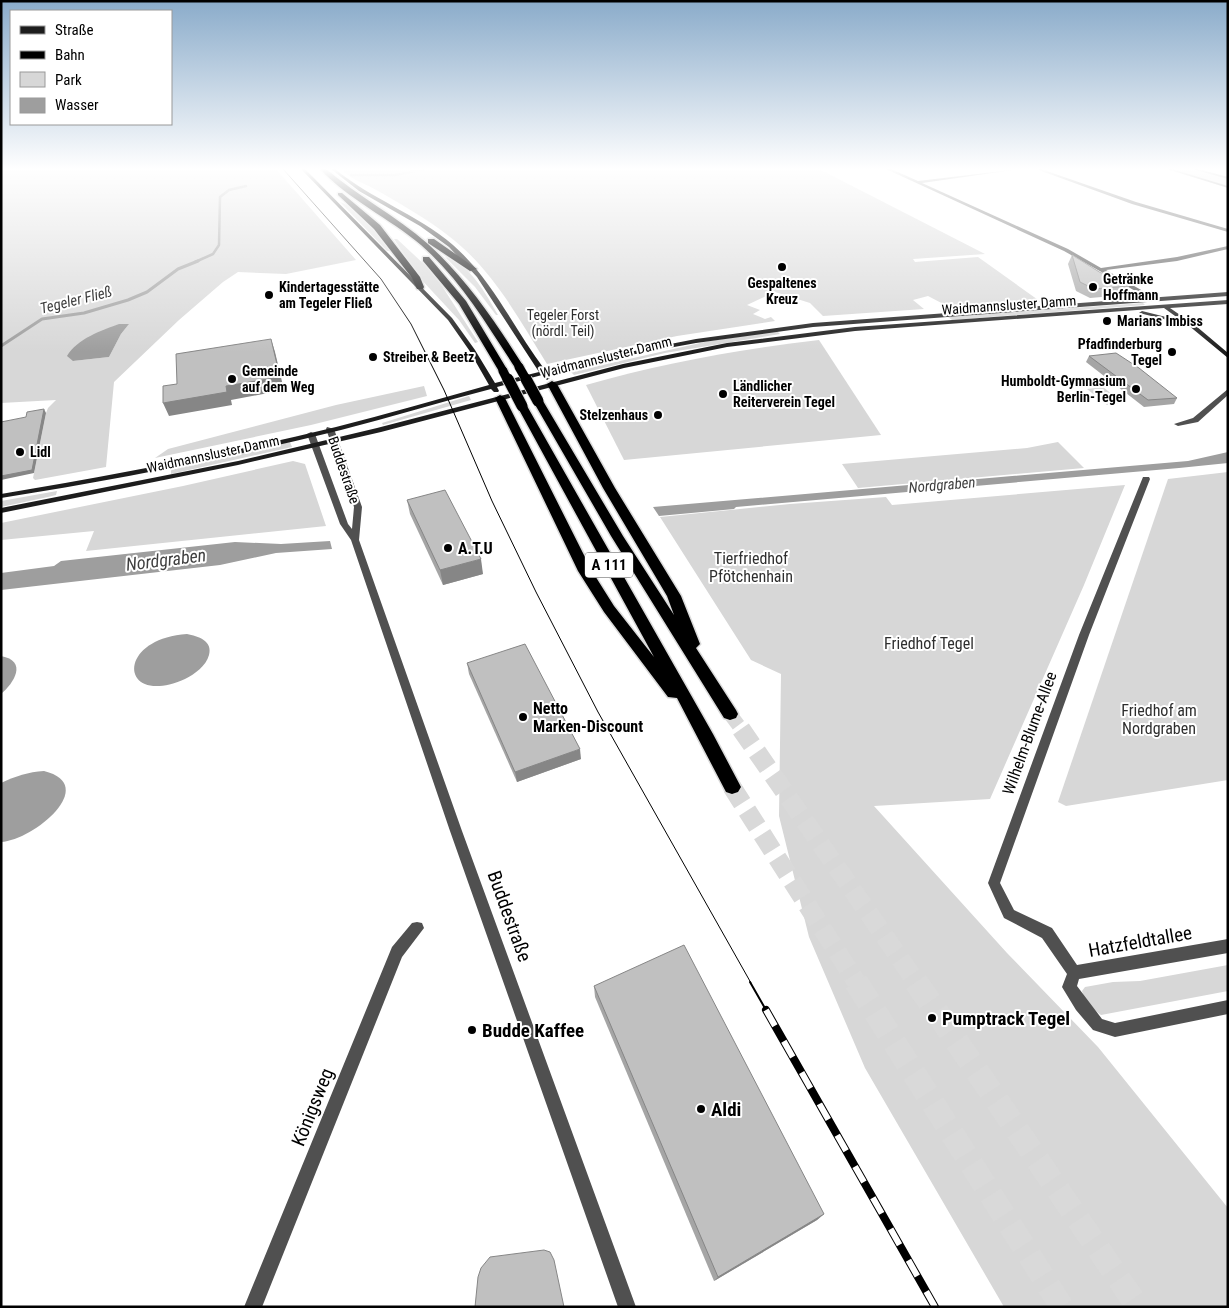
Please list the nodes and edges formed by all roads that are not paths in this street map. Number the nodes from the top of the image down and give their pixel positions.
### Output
1 (362, 230) edge
2 (380, 230) edge
3 (392, 230) edge
4 (404, 230) edge
5 (415, 230) edge
6 (431, 230) edge
7 (1022, 230) edge
8 (400, 236) dead end
9 (1228, 247) edge
10 (420, 253) dead end
11 (473, 269) junction
12 (1102, 269) junction
13 (420, 287) junction
14 (1228, 294) edge
15 (1155, 300) junction
16 (1228, 302) edge
17 (1166, 307) junction
18 (1129, 310) junction
19 (1194, 327) junction
20 (1228, 356) edge
21 (548, 379) junction
22 (1228, 391) edge
23 (496, 392) junction
24 (1178, 424) dead end
25 (330, 429) junction
26 (311, 434) junction
27 (334, 441) junction
28 (315, 445) junction
29 (1146, 479) dead end
30 (1, 496) edge
31 (1, 511) edge
32 (355, 540) junction
33 (707, 678) junction
34 (730, 714) tunnel mouth
35 (699, 723) junction
36 (732, 787) tunnel mouth
37 (417, 928) dead end
38 (1228, 946) edge
39 (1074, 973) junction
40 (1228, 1007) edge
41 (253, 1307) edge
42 (627, 1307) edge

1 - 13 main road
2 - 13 highway
3 - 8 highway
4 - 33 highway, A 111, bridge
5 - 11 highway
6 - 11 main road
7 - 12 street
9 - 12 street
10 - 35 highway, A 111, bridge
11 - 21 main road
12 - 15 street
13 - 23 main road
14 - 15 main road, Waidmannsluster Damm
15 - 17 main road
15 - 21 main road, Waidmannsluster Damm
16 - 17 main road, Waidmannsluster Damm
17 - 18 main road, Waidmannsluster Damm
17 - 19 main road
18 - 19 main road
18 - 21 main road, Waidmannsluster Damm
19 - 20 main road
21 - 23 main road, Waidmannsluster Damm
21 - 23 main road, Waidmannsluster Damm
21 - 33 highway
22 - 24 street
23 - 25 main road, Waidmannsluster Damm
23 - 27 main road, Waidmannsluster Damm
23 - 35 highway
25 - 26 main road, Waidmannsluster Damm
25 - 27 street, Buddestraße
26 - 28 street, Buddestraße
26 - 30 main road, Waidmannsluster Damm
27 - 28 main road, Waidmannsluster Damm
27 - 32 street, Buddestraße
28 - 31 main road, Waidmannsluster Damm
28 - 32 street, Buddestraße
29 - 39 street, Wilhelm-Blume-Allee
32 - 42 street, Buddestraße
33 - 34 highway, A 111
35 - 36 highway, A 111
37 - 41 street, Königsweg
38 - 39 street, Hatzfeldtallee
39 - 40 street, Hatzfeldtallee

